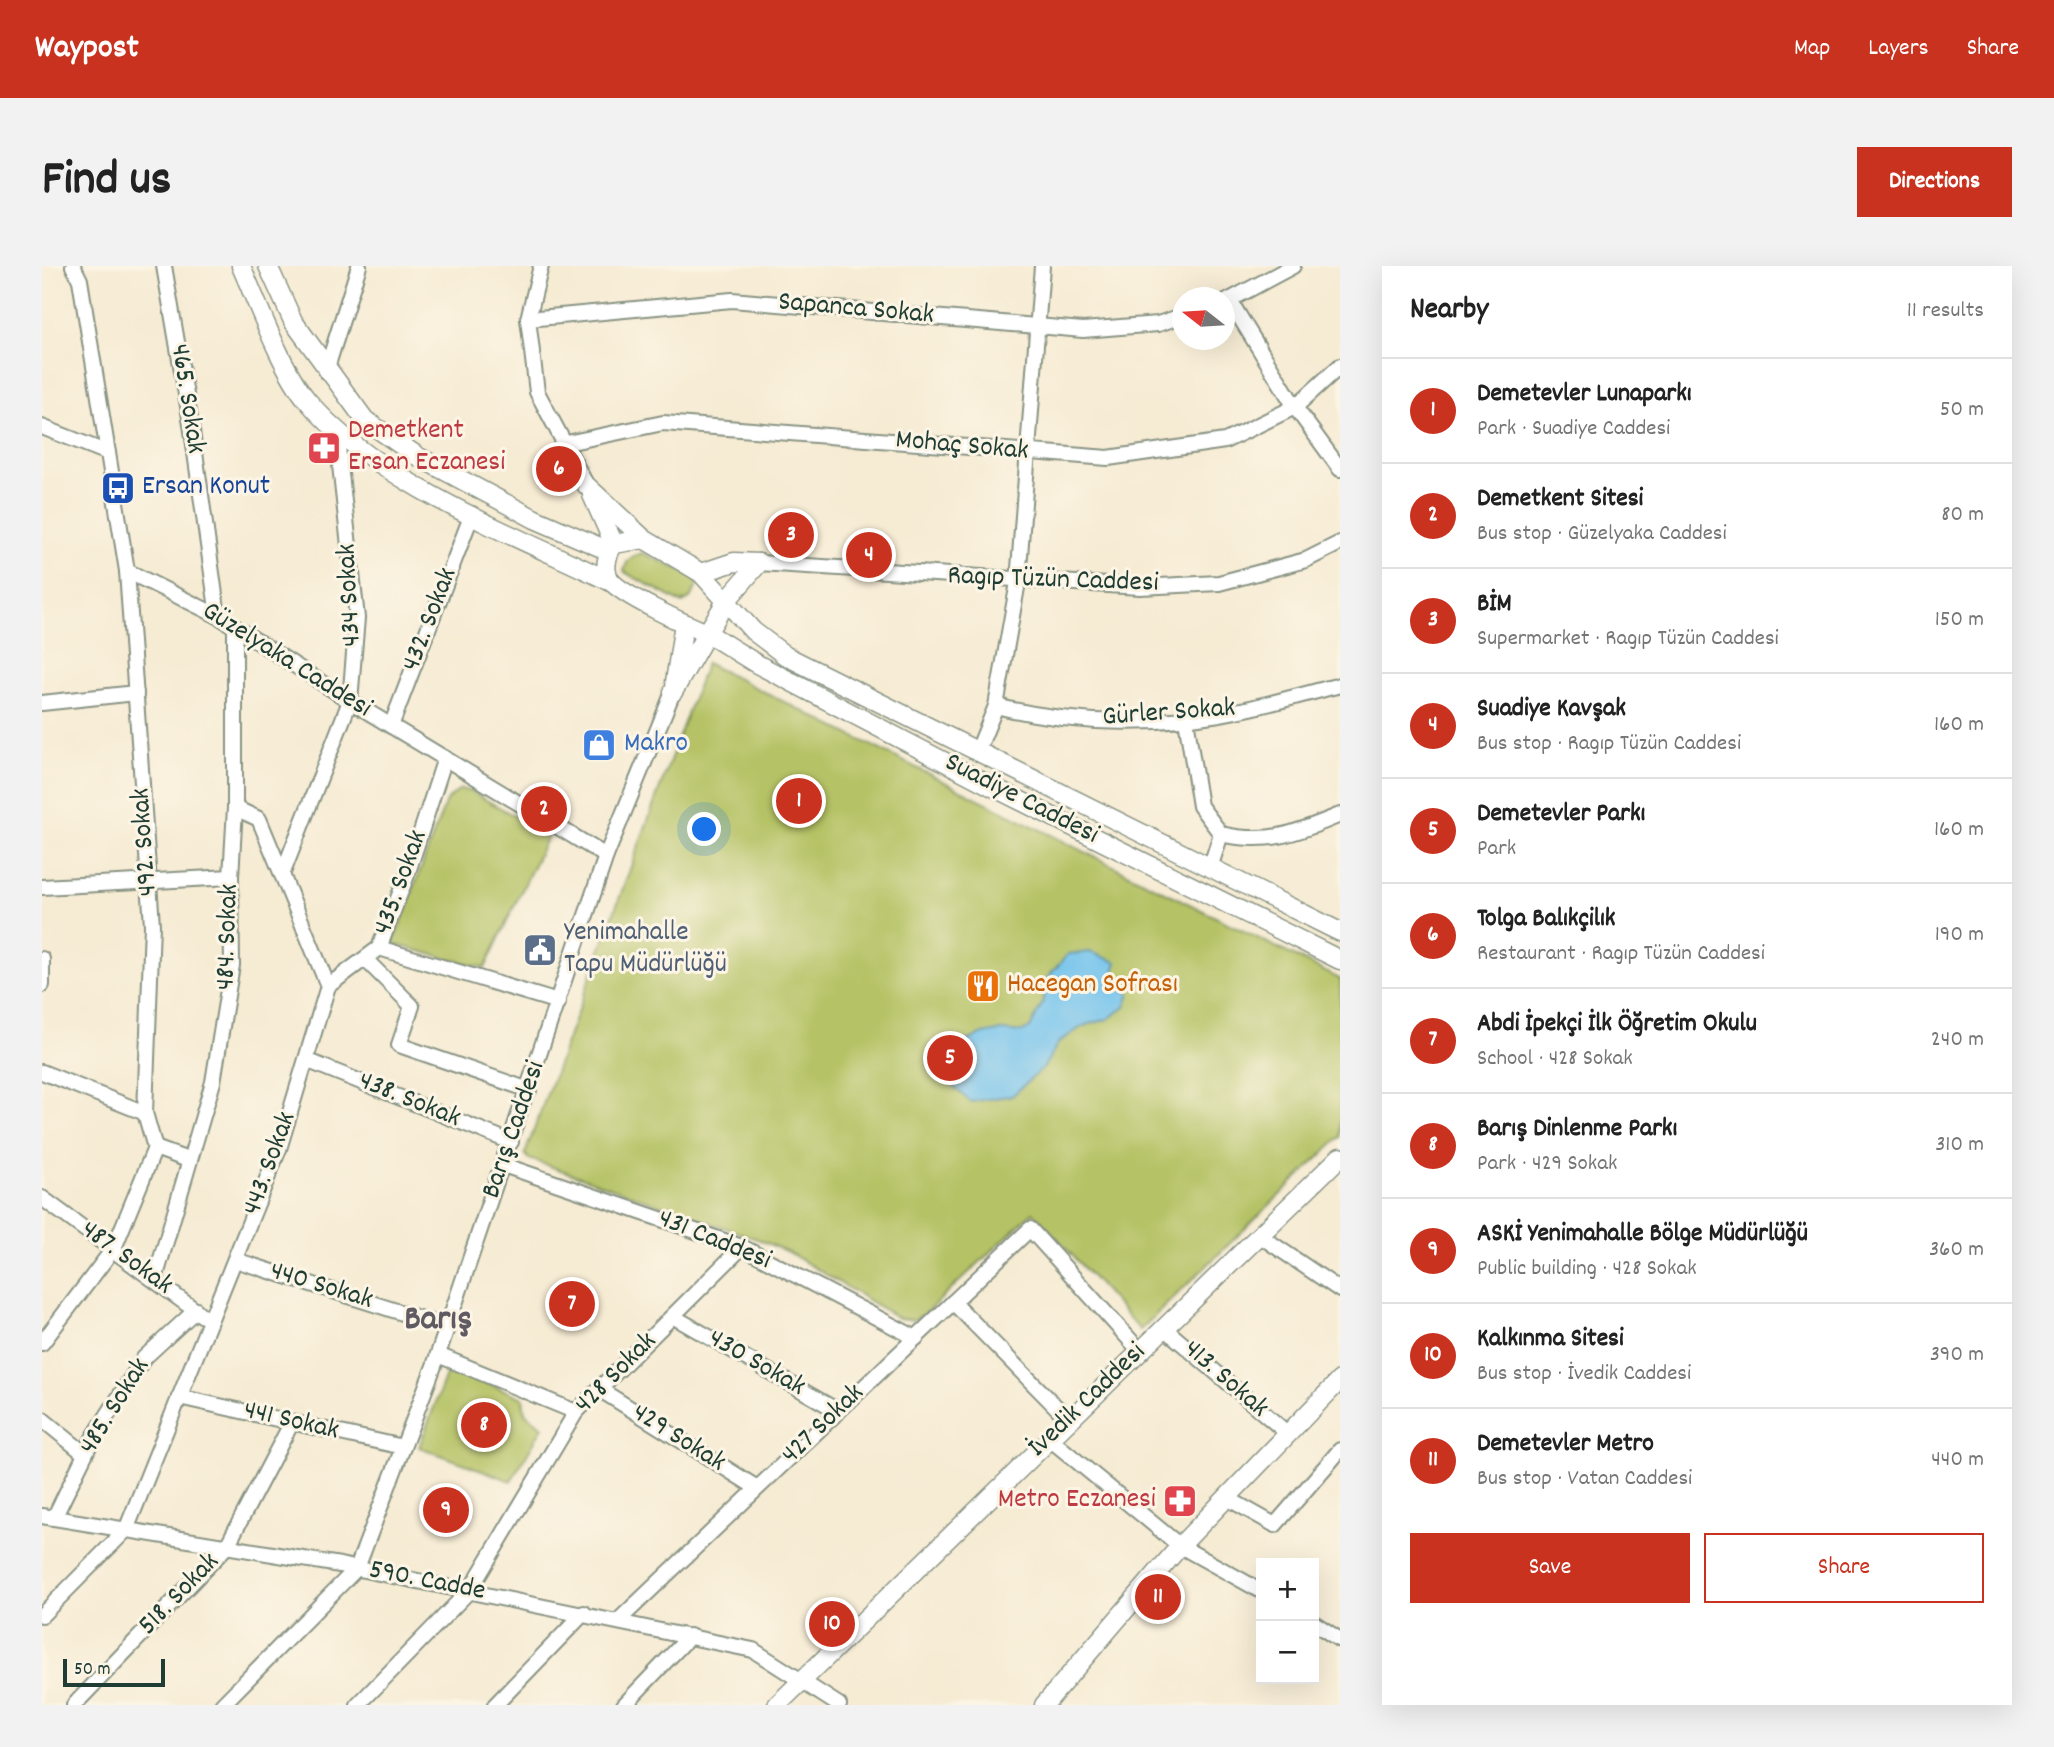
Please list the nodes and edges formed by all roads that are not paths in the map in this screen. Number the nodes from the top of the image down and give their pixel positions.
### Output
1 (74, 266) edge
2 (163, 266) edge
3 (241, 266) edge
4 (268, 266) edge
5 (359, 266) edge
6 (541, 266) edge
7 (1042, 266) edge
8 (1293, 266) edge
9 (1235, 298) edge
10 (1235, 314) edge
11 (528, 319) junction
12 (1172, 319) edge
13 (1036, 326) junction
14 (1340, 366) edge
15 (326, 371) junction
16 (1295, 407) junction
17 (42, 427) edge
18 (336, 429) junction
19 (562, 444) junction
20 (1027, 452) junction
21 (108, 453) junction
22 (1340, 469) edge
23 (587, 486) junction
24 (472, 514) junction
25 (644, 539) junction
26 (1340, 543) edge
27 (611, 547) junction
28 (759, 563) junction
29 (127, 571) junction
30 (702, 573) junction
31 (611, 582) junction
32 (1018, 582) junction
33 (727, 600) junction
34 (218, 616) junction
35 (684, 623) junction
36 (234, 627) junction
37 (707, 633) junction
38 (1340, 685) edge
39 (673, 692) junction
40 (136, 693) junction
41 (350, 701) junction
42 (42, 703) edge
43 (996, 706) junction
44 (1186, 719) junction
45 (391, 726) junction
46 (978, 750) junction
47 (445, 758) junction
48 (235, 808) junction
49 (1340, 815) edge
50 (1221, 834) junction
51 (606, 856) junction
52 (1210, 868) junction
53 (282, 875) junction
54 (230, 877) junction
55 (149, 883) junction
56 (42, 887) edge
57 (1340, 932) edge
58 (379, 948) junction
59 (42, 959) edge
60 (365, 959) junction
61 (1340, 961) edge
62 (42, 985) edge
63 (328, 986) junction
64 (558, 1002) junction
65 (306, 1059) junction
66 (42, 1072) edge
67 (529, 1090) junction
68 (145, 1113) junction
69 (511, 1142) junction
70 (155, 1148) junction
71 (1340, 1157) edge
72 (188, 1160) junction
73 (503, 1165) junction
74 (42, 1198) edge
75 (1259, 1235) junction
76 (742, 1247) junction
77 (114, 1248) junction
78 (234, 1260) junction
79 (155, 1279) junction
80 (1340, 1290) edge
81 (953, 1302) junction
82 (196, 1310) junction
83 (674, 1317) junction
84 (210, 1321) junction
85 (447, 1327) junction
86 (1164, 1328) junction
87 (916, 1338) junction
88 (42, 1343) edge
89 (1140, 1351) junction
90 (438, 1355) junction
91 (1340, 1380) edge
92 (599, 1389) junction
93 (180, 1397) junction
94 (576, 1412) junction
95 (838, 1412) junction
96 (42, 1419) edge
97 (1069, 1420) junction
98 (292, 1422) junction
99 (1287, 1433) junction
100 (1050, 1439) junction
101 (403, 1447) junction
102 (85, 1454) junction
103 (1339, 1454) edge
104 (757, 1488) junction
105 (1227, 1498) junction
106 (48, 1517) edge
107 (126, 1530) junction
108 (227, 1546) junction
109 (1180, 1546) junction
110 (357, 1568) junction
111 (1256, 1588) edge
112 (470, 1590) junction
113 (584, 1613) junction
114 (42, 1615) edge
115 (619, 1620) junction
116 (1319, 1626) edge
117 (690, 1636) junction
118 (1340, 1640) edge
119 (801, 1682) junction
120 (74, 1705) edge
121 (222, 1705) edge
122 (358, 1705) edge
123 (495, 1705) edge
124 (624, 1705) edge
125 (777, 1705) edge
126 (839, 1705) edge
127 (1044, 1705) edge

1 - 21 street
2 - 34 street, 465. Sokak
3 - 18 main road, Suadiye Caddesi
4 - 15 main road
5 - 15 street
6 - 11 street
7 - 13 street
8 - 9 street
10 - 16 street
11 - 13 street, Sapanca Sokak
11 - 19 street
12 - 13 street, Sapanca Sokak
13 - 20 street
14 - 16 street, Mohaç Sokak
15 - 27 main road
16 - 20 street, Mohaç Sokak
16 - 22 street
17 - 21 street
18 - 24 main road, Suadiye Caddesi
18 - 41 street, 434 Sokak
19 - 20 street, Mohaç Sokak
19 - 23 street
20 - 32 street
21 - 29 street
23 - 25 main road
23 - 27 main road
24 - 31 main road, Suadiye Caddesi
24 - 45 street, 432. Sokak
25 - 27 main road
25 - 30 main road, Suadiye Caddesi
26 - 32 street, Ragıp Tüzün Caddesi
27 - 31 main road
28 - 30 main road, Ragıp Tüzün Caddesi
28 - 32 street, Ragıp Tüzün Caddesi
28 - 33 main road
29 - 34 street, Güzelyaka Caddesi
29 - 40 street, 492. Sokak
30 - 33 main road, Suadiye Caddesi
31 - 35 main road, Suadiye Caddesi
32 - 43 street
33 - 37 main road
33 - 46 main road, Suadiye Caddesi
34 - 36 street, Güzelyaka Caddesi
35 - 37 main road, Suadiye Caddesi
35 - 39 main road, Barış Caddesi
36 - 41 street, Güzelyaka Caddesi
36 - 48 street, 484. Sokak
37 - 39 main road, Barış Caddesi
37 - 61 main road, Suadiye Caddesi
38 - 44 street, Gürler Sokak
39 - 51 street, Barış Caddesi
40 - 42 street
40 - 55 street, 492. Sokak
41 - 45 street, Güzelyaka Caddesi
41 - 53 street, 434 Sokak
43 - 44 street, Gürler Sokak
43 - 46 street
44 - 50 street
45 - 47 street, Güzelyaka Caddesi
46 - 52 main road, Suadiye Caddesi
47 - 51 street, Güzelyaka Caddesi
47 - 58 street, 435. Sokak
48 - 53 street
48 - 54 street, 484. Sokak
49 - 50 street
50 - 52 street
51 - 64 street, Barış Caddesi
52 - 57 main road, Suadiye Caddesi
53 - 63 street
54 - 55 street
54 - 72 street, 484. Sokak
55 - 56 street
55 - 68 street, 492. Sokak
58 - 60 street, 435. Sokak
58 - 64 street
59 - 62 street
60 - 63 street, 435. Sokak
60 - 67 street
63 - 65 street, 443. Sokak
64 - 67 street, Barış Caddesi
65 - 69 street, 438. Sokak
65 - 78 street, 443. Sokak
66 - 68 street
67 - 69 street, Barış Caddesi
68 - 70 street, 492. Sokak
69 - 73 street, Barış Caddesi
70 - 72 street
70 - 77 street
71 - 75 main road, İvedik Caddesi
72 - 79 street, 484. Sokak
73 - 76 street, 431 Caddesi
73 - 85 street, Barış Caddesi
74 - 77 street, 487. Sokak
75 - 80 street
75 - 86 main road, İvedik Caddesi
76 - 83 street, 428 Sokak
76 - 87 street, 431 Caddesi
77 - 79 street, 487. Sokak
77 - 88 street
78 - 84 street, 443. Sokak
78 - 85 street, 440 Sokak
79 - 82 street, 487. Sokak
81 - 87 street, 427 Sokak
81 - 89 street, 427 Sokak
81 - 97 street
82 - 84 street, 487. Sokak
82 - 102 street, 485. Sokak
83 - 92 street, 428 Sokak
83 - 95 street, 430 Sokak
84 - 93 street, 443. Sokak
85 - 90 street, Barış Caddesi
86 - 89 main road, İvedik Caddesi
86 - 99 street, 413. Sokak
87 - 95 street, 427 Sokak
89 - 97 main road, İvedik Caddesi
90 - 94 street
90 - 101 street, Barış Caddesi
91 - 99 main road
92 - 94 street, 428 Sokak
92 - 104 street, 429 Sokak
93 - 98 street, 441 Sokak
93 - 107 street, 443. Sokak
94 - 112 street, 428 Sokak
95 - 104 street, 427 Sokak
96 - 102 street
97 - 100 main road, İvedik Caddesi
98 - 101 street, 441 Sokak
98 - 108 street, 518. Sokak
99 - 105 main road
100 - 109 street
100 - 119 main road, İvedik Caddesi
101 - 110 street, Barış Caddesi
102 - 106 street, 485. Sokak
103 - 105 street
104 - 115 street, 427 Sokak
105 - 109 main road
106 - 107 street, 590. Cadde
107 - 108 street, 590. Cadde
107 - 114 street
108 - 110 street, 590. Cadde
108 - 120 street, 518. Sokak
109 - 111 street
109 - 127 main road
110 - 112 street, 590. Cadde
110 - 121 street
112 - 113 street, 590. Cadde
112 - 122 street, 428 Sokak
113 - 115 street, 590. Cadde
113 - 123 street
115 - 117 street, 590. Cadde
116 - 118 street
117 - 119 street, 590. Cadde
117 - 124 street
119 - 125 main road, İvedik Caddesi
119 - 126 street, 590. Cadde

